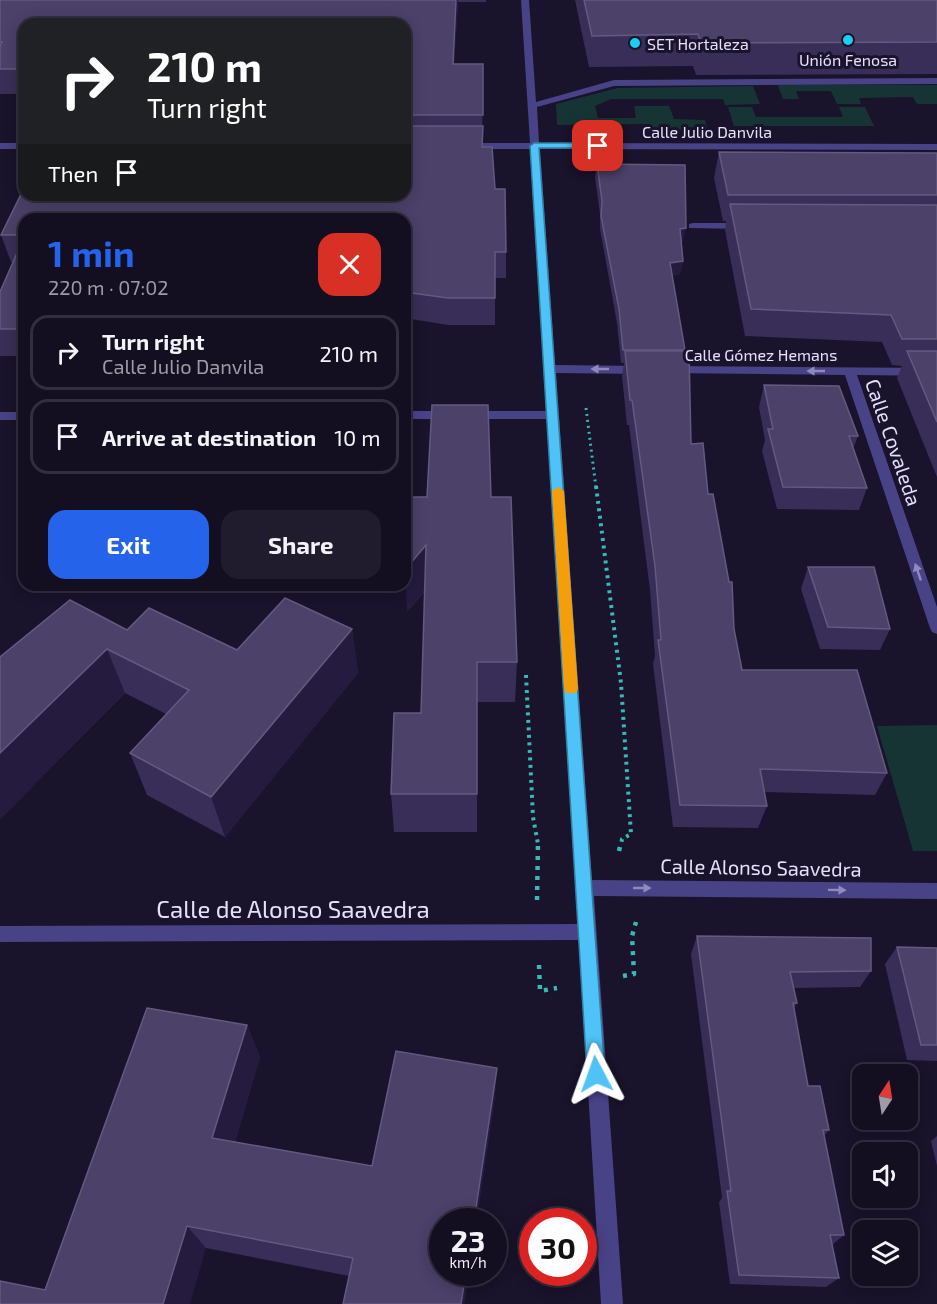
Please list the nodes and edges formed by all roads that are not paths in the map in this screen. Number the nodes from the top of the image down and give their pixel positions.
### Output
1 (525, 0) edge
2 (937, 81) edge
3 (532, 105) junction
4 (0, 146) edge
5 (18, 146) edge
6 (450, 146) edge
7 (534, 146) junction
8 (937, 147) edge
9 (693, 226) dead end
10 (751, 226) edge
11 (549, 369) junction
12 (850, 371) junction
13 (937, 372) edge
14 (553, 415) junction
15 (0, 416) edge
16 (18, 416) edge
17 (411, 416) edge
18 (937, 628) edge
19 (584, 888) junction
20 (937, 891) edge
21 (587, 932) junction
22 (0, 934) edge
23 (612, 1304) edge

1 - 3 street
2 - 3 street
3 - 7 street
4 - 5 street
6 - 7 street, Calle Julio Danvila
7 - 8 street, Calle Julio Danvila
7 - 11 street
9 - 10 street
12 -> 11 street, Calle Gómez Hemans
11 - 14 street
12 - 13 street, Calle Gómez Hemans
18 -> 12 street, Calle Covaleda
14 - 17 street
14 - 19 street
15 - 16 street
19 -> 20 street, Calle Alonso Saavedra
19 - 21 street
21 - 22 street, Calle de Alonso Saavedra
21 - 23 street

